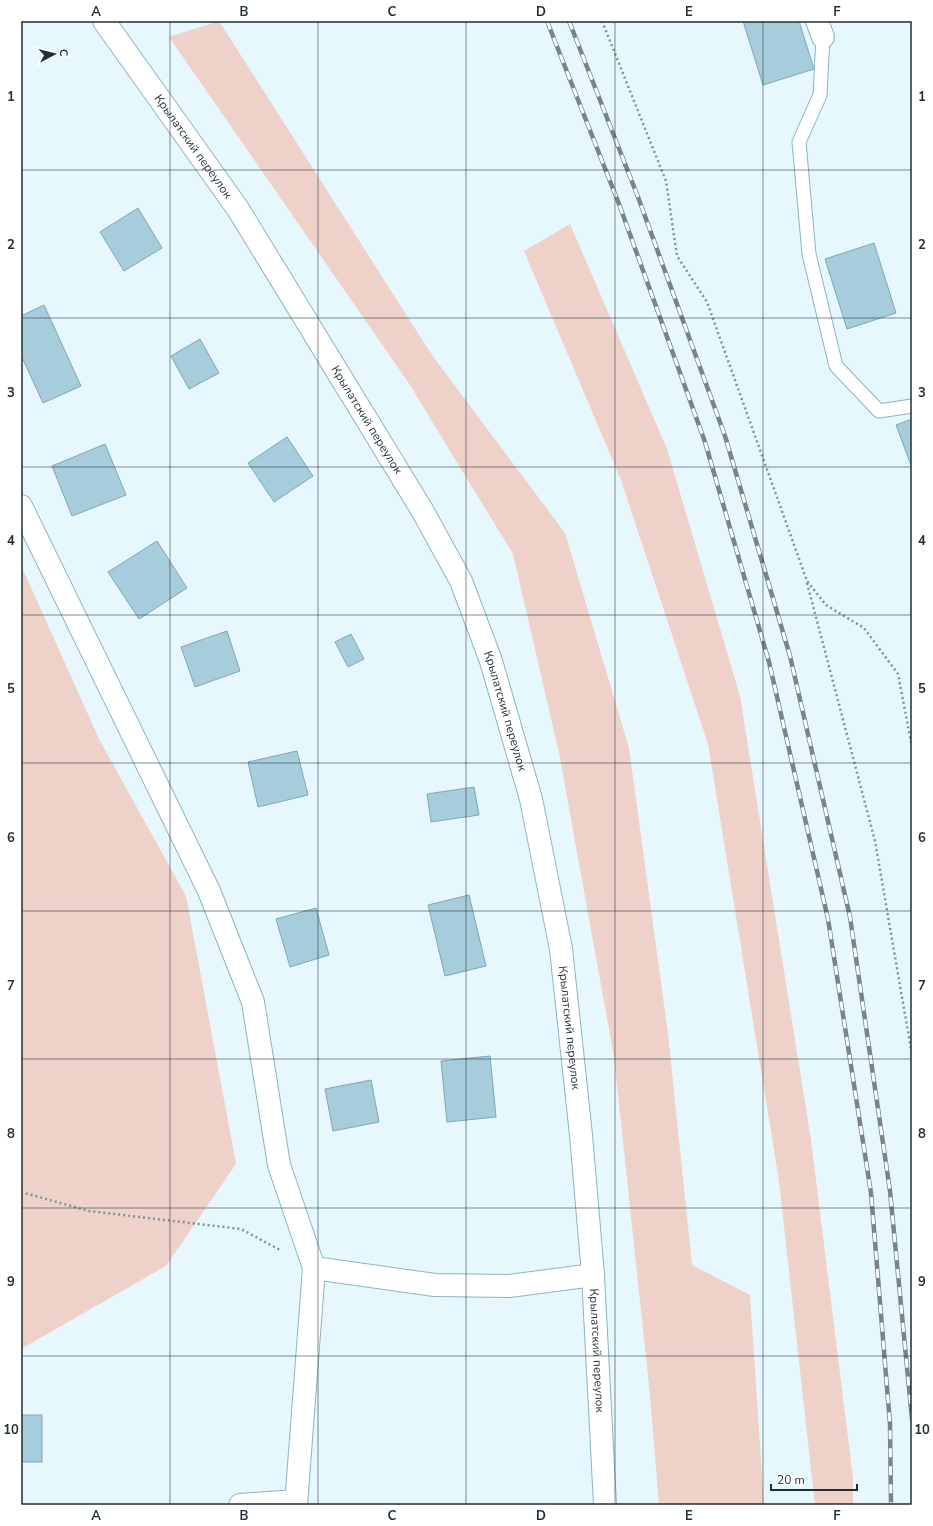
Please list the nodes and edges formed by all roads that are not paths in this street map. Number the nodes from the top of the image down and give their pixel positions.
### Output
1 (104, 21) edge
2 (820, 29) edge
3 (912, 406) edge
4 (21, 506) edge
5 (314, 1268) junction
6 (593, 1275) junction
7 (296, 1503) edge
8 (240, 1505) edge
9 (605, 1505) edge

1 - 6 street, Крылатский переулок
2 - 3 lane
4 - 5 street
5 - 6 street
5 - 7 street
6 - 9 street, Крылатский переулок
7 - 8 street

